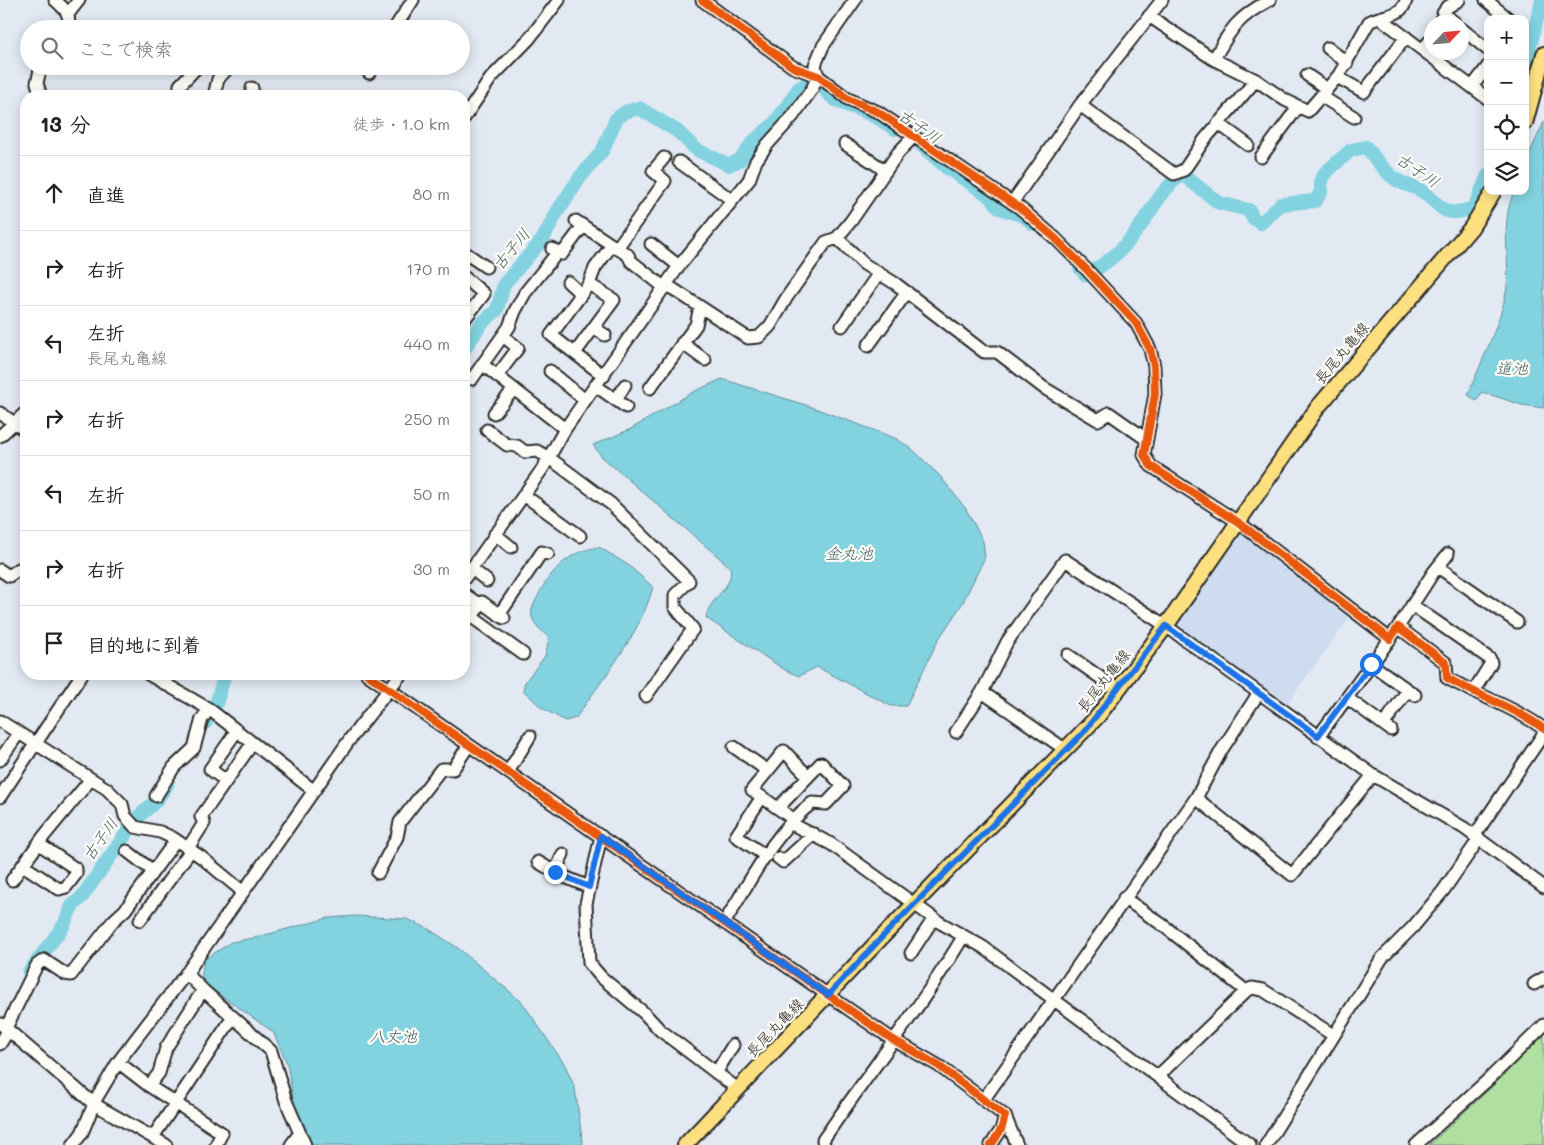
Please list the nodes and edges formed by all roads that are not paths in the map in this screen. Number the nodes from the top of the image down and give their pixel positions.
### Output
1 (55, 0) edge
2 (79, 0) edge
3 (413, 0) edge
4 (559, 0) edge
5 (702, 0) edge
6 (855, 0) edge
7 (1162, 0) edge
8 (1270, 0) edge
9 (1406, 0) edge
10 (1459, 0) edge
11 (1486, 0) edge
12 (68, 14) junction
13 (1444, 15) edge
14 (1504, 15) edge
15 (1149, 16) junction
16 (1380, 18) junction
17 (69, 20) edge
18 (400, 20) edge
19 (1469, 34) edge
20 (1406, 37) junction
21 (1484, 47) edge
22 (1328, 48) dead end
23 (1423, 49) joint
24 (1544, 54) edge
25 (1214, 59) junction
26 (1347, 63) junction
27 (1484, 71) edge
28 (39, 75) edge
29 (189, 75) edge
30 (222, 75) edge
31 (1307, 75) dead end
32 (1338, 77) junction
33 (1256, 80) junction
34 (816, 81) junction
35 (1472, 87) junction
36 (39, 90) edge
37 (180, 90) edge
38 (215, 90) edge
39 (1324, 92) junction
40 (1484, 96) edge
41 (1080, 105) junction
42 (1298, 107) junction
43 (1529, 108) edge
44 (470, 109) edge
45 (1354, 117) dead end
46 (1218, 123) junction
47 (911, 138) junction
48 (845, 144) dead end
49 (1248, 145) dead end
50 (1262, 157) dead end
51 (664, 158) dead end
52 (679, 162) dead end
53 (886, 171) junction
54 (1492, 195) edge
55 (732, 200) junction
56 (1012, 203) junction
57 (837, 238) junction
58 (651, 244) dead end
59 (612, 245) junction
60 (470, 256) edge
61 (595, 260) dead end
62 (680, 266) junction
63 (486, 267) dead end
64 (879, 273) junction
65 (470, 282) edge
66 (568, 283) dead end
67 (589, 284) junction
68 (666, 286) junction
69 (907, 292) junction
70 (582, 294) junction
71 (700, 307) junction
72 (470, 312) edge
73 (842, 326) dead end
74 (594, 328) junction
75 (605, 335) dead end
76 (503, 336) junction
77 (682, 343) junction
78 (868, 346) dead end
79 (575, 354) junction
80 (704, 360) dead end
81 (482, 364) junction
82 (550, 372) dead end
83 (497, 376) junction
84 (604, 376) junction
85 (472, 379) dead end
86 (625, 385) dead end
87 (596, 386) junction
88 (650, 388) dead end
89 (514, 389) junction
90 (585, 400) junction
91 (0, 413) edge
92 (494, 413) dead end
93 (20, 418) edge
94 (14, 423) junction
95 (20, 427) edge
96 (565, 429) junction
97 (488, 430) dead end
98 (0, 436) edge
99 (1146, 439) junction
100 (548, 458) junction
101 (524, 495) junction
102 (1238, 522) junction
103 (495, 534) junction
104 (580, 536) dead end
105 (511, 547) dead end
106 (548, 554) dead end
107 (1448, 554) dead end
108 (1438, 567) junction
109 (471, 568) joint
110 (20, 569) edge
111 (0, 570) edge
112 (487, 580) dead end
113 (470, 598) edge
114 (480, 605) junction
115 (1412, 605) junction
116 (1517, 622) dead end
117 (1166, 626) junction
118 (1398, 627) junction
119 (1390, 639) junction
120 (523, 654) dead end
121 (1068, 655) dead end
122 (1371, 664) junction
123 (78, 680) edge
124 (158, 680) edge
125 (376, 680) edge
126 (396, 680) edge
127 (389, 689) junction
128 (1118, 690) junction
129 (982, 692) junction
130 (1473, 692) junction
131 (1258, 694) junction
132 (646, 696) dead end
133 (1346, 698) junction
134 (212, 712) junction
135 (0, 721) edge
136 (1544, 731) edge
137 (236, 732) junction
138 (956, 732) dead end
139 (18, 734) junction
140 (530, 736) dead end
141 (1318, 736) junction
142 (35, 744) junction
143 (252, 744) junction
144 (469, 745) junction
145 (734, 747) dead end
146 (1066, 750) junction
147 (2, 752) edge
148 (768, 771) junction
149 (508, 772) junction
150 (1373, 775) junction
151 (808, 776) junction
152 (91, 779) junction
153 (226, 781) junction
154 (313, 790) junction
155 (156, 796) dead end
156 (0, 797) edge
157 (762, 797) junction
158 (1196, 798) junction
159 (778, 808) junction
160 (792, 821) junction
161 (814, 834) junction
162 (601, 836) junction
163 (1477, 837) junction
164 (176, 840) junction
165 (39, 844) junction
166 (189, 849) junction
167 (127, 851) dead end
168 (563, 854) dead end
169 (766, 856) junction
170 (778, 858) dead end
171 (538, 862) dead end
172 (24, 866) junction
173 (153, 871) junction
174 (555, 872) junction
175 (378, 873) dead end
176 (12, 880) dead end
177 (589, 887) junction
178 (1544, 887) edge
179 (242, 891) junction
180 (1124, 898) junction
181 (915, 905) junction
182 (934, 918) junction
183 (140, 920) dead end
184 (724, 923) junction
185 (964, 936) junction
186 (911, 953) dead end
187 (186, 973) junction
188 (1544, 978) edge
189 (1534, 984) dead end
190 (203, 990) junction
191 (1246, 991) junction
192 (828, 995) junction
193 (1053, 999) junction
194 (233, 1017) junction
195 (1544, 1025) edge
196 (5, 1028) edge
197 (1334, 1035) junction
198 (892, 1039) junction
199 (0, 1044) edge
200 (733, 1045) dead end
201 (118, 1062) junction
202 (716, 1073) junction
203 (1158, 1076) junction
204 (149, 1086) junction
205 (739, 1090) junction
206 (984, 1098) junction
207 (175, 1103) junction
208 (94, 1104) junction
209 (1005, 1116) junction
210 (299, 1134) junction
211 (153, 1137) junction
212 (73, 1145) edge
213 (166, 1145) edge
214 (216, 1145) edge
215 (291, 1145) edge
216 (305, 1145) edge
217 (685, 1145) edge
218 (824, 1145) edge
219 (991, 1145) edge
220 (1017, 1145) edge
221 (1250, 1145) edge
222 (1266, 1145) edge
223 (1416, 1145) edge

1 - 12 street
2 - 12 street
3 - 18 street
4 - 44 street
5 - 34 street
6 - 34 street
7 - 15 street
8 - 25 street
9 - 16 street
10 - 13 street
11 - 14 street
12 - 17 street
15 - 25 street
15 - 41 street
16 - 20 street
16 - 26 street
19 - 21 street
20 - 23 street
20 - 32 street
22 - 26 street
23 - 35 street
24 - 43 main road
25 - 33 street
26 - 32 street
27 - 35 street
28 - 36 street
29 - 37 street
30 - 38 street
31 - 39 street
32 - 39 street
33 - 42 street
33 - 46 street
34 - 47 street
34 - 55 street
35 - 40 street
39 - 42 street
39 - 45 street
41 - 46 street
41 - 56 street
42 - 50 street
46 - 49 street
47 - 53 street
47 - 56 street
48 - 53 street
51 - 59 street
52 - 55 street
53 - 57 street
54 - 102 main road, 長尾丸亀線
55 - 62 street
56 - 99 street
57 - 64 street
57 - 71 street
58 - 62 street
59 - 61 street
59 - 67 street
59 - 68 street
59 - 76 street
60 - 63 street
62 - 68 street
64 - 69 street
64 - 73 street
65 - 72 street
66 - 70 street
67 - 70 street
67 - 74 street
68 - 71 street
68 - 84 street
69 - 78 street
69 - 99 street
70 - 79 street
71 - 77 street
74 - 75 street
74 - 79 street
76 - 81 street
76 - 83 street
77 - 80 street
77 - 88 street
79 - 84 street
81 - 83 street
81 - 85 street
82 - 90 street
83 - 89 street
84 - 87 street
86 - 87 street
87 - 90 street
89 - 92 street
89 - 96 street
90 - 96 street
91 - 94 street
93 - 94 street
94 - 95 street
94 - 98 street
96 - 100 street
97 - 100 street
99 - 102 street
100 - 101 street
100 - 132 street
101 - 103 street
101 - 104 street
102 - 117 main road, 長尾丸亀線
102 - 119 street
103 - 105 street
103 - 109 street
106 - 114 street
107 - 108 street
108 - 115 street
108 - 116 street
109 - 112 street
110 - 111 street
113 - 114 street
114 - 120 street
115 - 118 street
115 - 130 street
117 - 128 main road, 長尾丸亀線
117 - 129 street
117 - 131 street
118 - 119 street
118 - 130 street
119 - 122 street
121 - 128 street
122 - 133 street
122 - 133 street
123 - 142 street
124 - 134 street
125 - 127 street
126 - 127 street
127 - 144 street
127 - 154 street
128 - 146 main road, 長尾丸亀線
129 - 138 street
129 - 146 street
130 - 136 street
131 - 141 street
131 - 158 street
133 - 141 street
134 - 137 street
134 - 155 street
135 - 139 street
136 - 163 street
137 - 143 street
137 - 153 street
139 - 142 street
139 - 147 street
140 - 149 street
141 - 150 street
142 - 152 street
142 - 156 street
143 - 153 street
143 - 154 street
144 - 149 street
144 - 175 street
145 - 148 street
146 - 181 main road, 長尾丸亀線
148 - 151 street
148 - 157 street
149 - 162 street
150 - 158 street
150 - 163 street
151 - 159 street
151 - 160 street
152 - 164 street
152 - 165 street
153 - 166 street
154 - 179 street
157 - 159 street
157 - 169 street
158 - 180 street
159 - 160 street
160 - 161 street
160 - 169 street
161 - 170 street
161 - 181 street
162 - 177 street
162 - 184 street
163 - 178 street
163 - 197 street
164 - 166 street
164 - 173 street
165 - 172 street
165 - 172 street
166 - 179 street
166 - 183 street
167 - 173 street
168 - 174 street
169 - 184 street
171 - 174 street
172 - 176 street
173 - 196 street
174 - 177 street
177 - 202 street
179 - 187 street
180 - 191 street
180 - 193 street
181 - 182 street
181 - 192 main road, 長尾丸亀線
182 - 185 street
182 - 186 street
184 - 192 street
185 - 193 street
185 - 198 street
187 - 190 street
187 - 201 street
188 - 189 street
190 - 194 street
190 - 204 street
191 - 197 street
191 - 203 street
192 - 198 street
192 - 205 main road, 長尾丸亀線
193 - 203 street
193 - 206 street
194 - 207 street
194 - 210 street
195 - 223 street
196 - 199 street
196 - 208 street
197 - 222 street
198 - 206 street
198 - 218 street
200 - 202 street
201 - 204 street
201 - 208 street
202 - 205 street
203 - 221 street
204 - 207 street
205 - 217 main road, 長尾丸亀線
206 - 209 street
207 - 211 street
207 - 214 street
208 - 211 street
208 - 212 street
209 - 219 street
209 - 220 street
210 - 215 street
210 - 216 street
211 - 213 street

